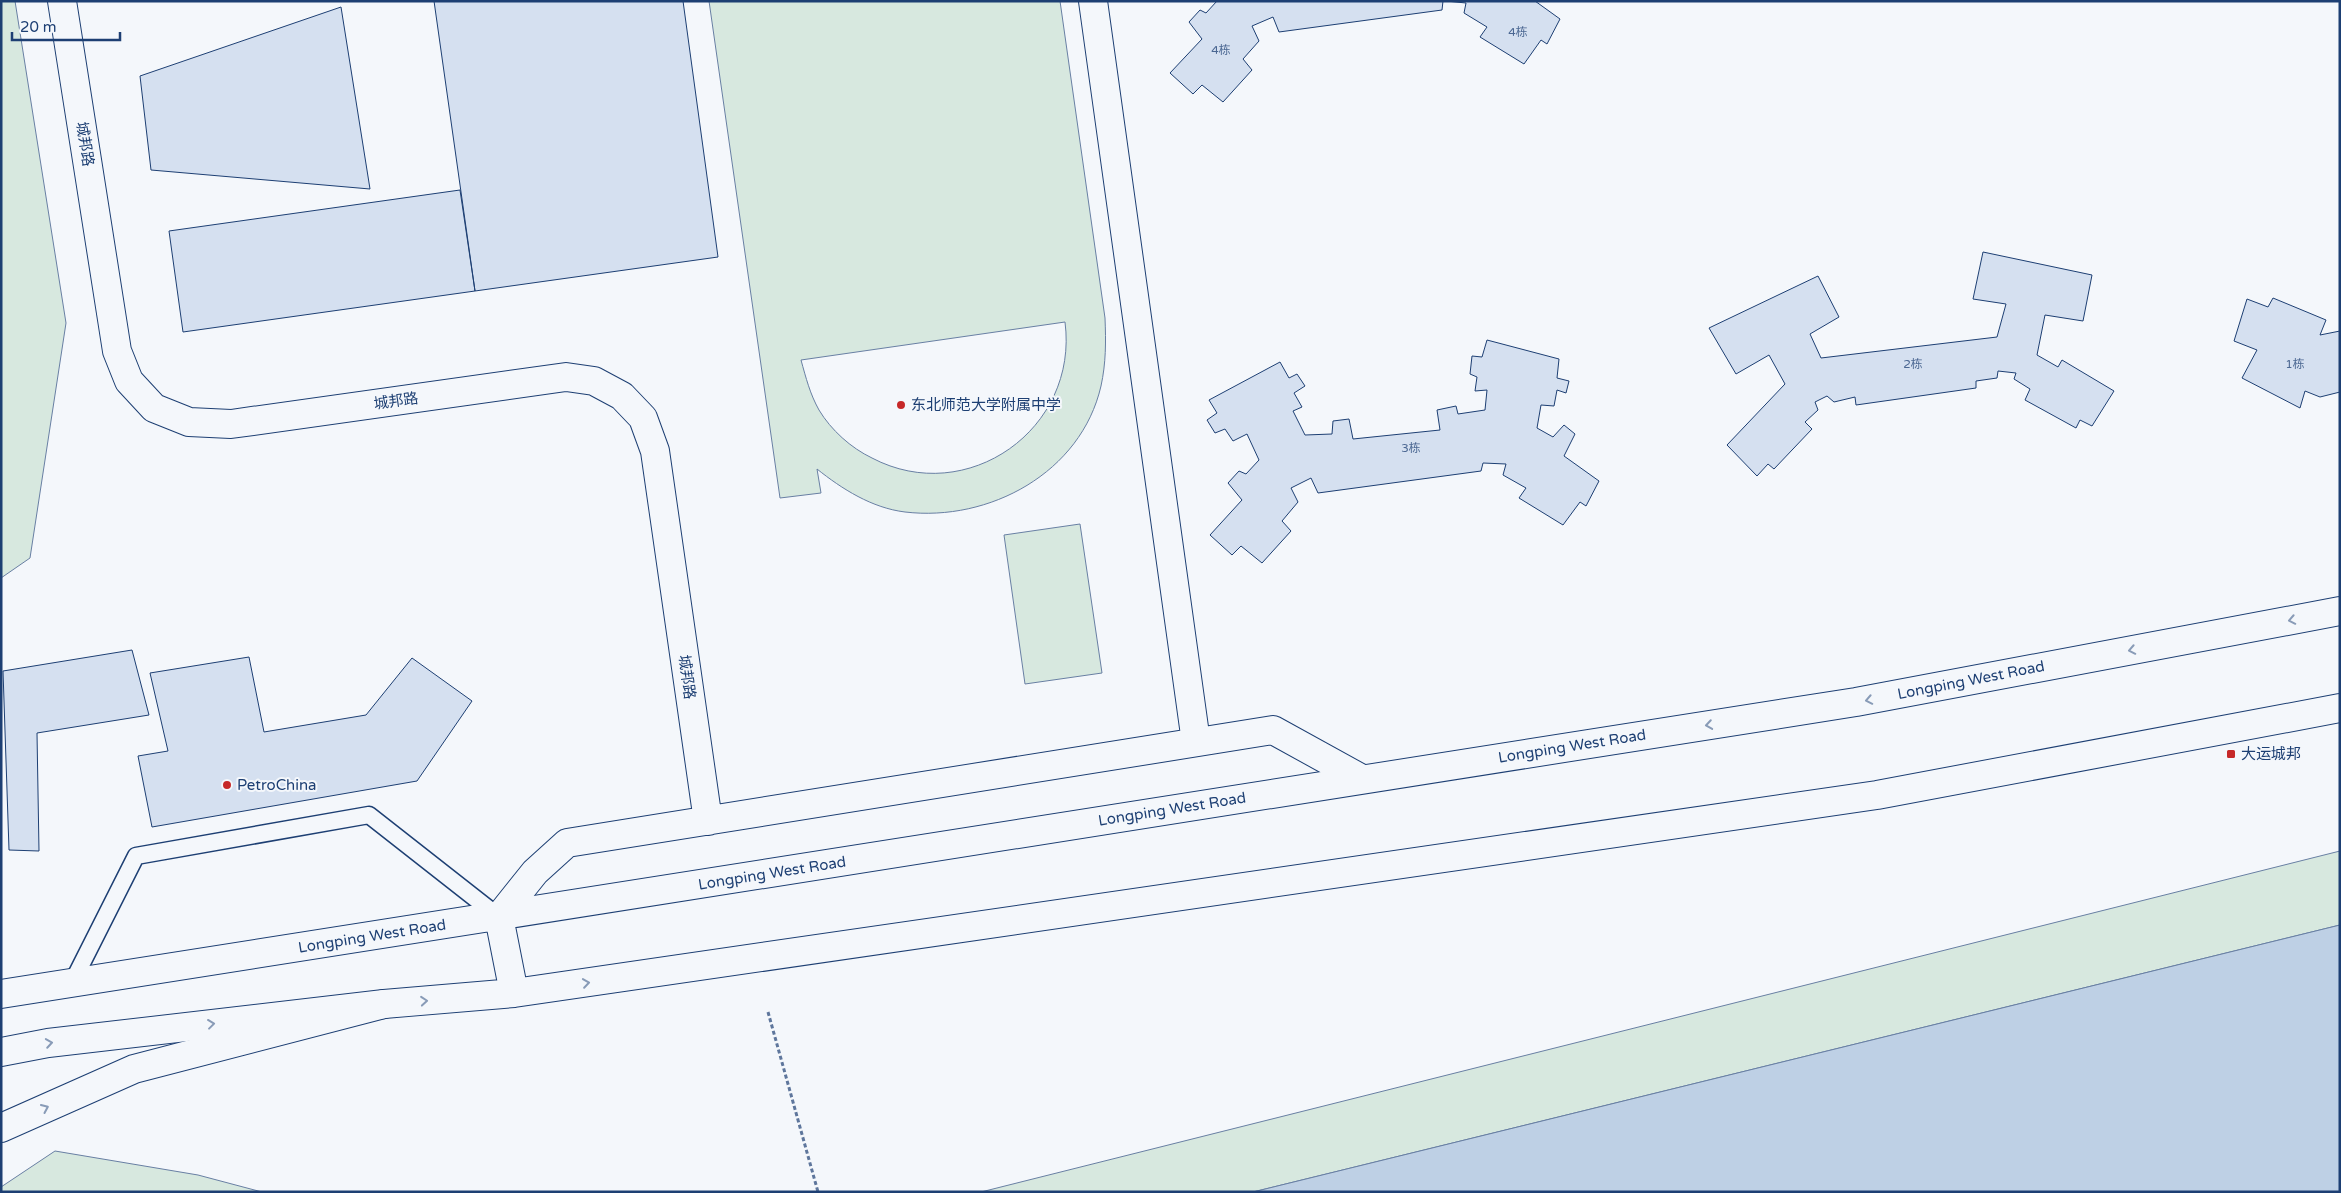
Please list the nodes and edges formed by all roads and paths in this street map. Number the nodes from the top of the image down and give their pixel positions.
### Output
1 (62, 1) edge
2 (1093, 1) edge
3 (2340, 611) edge
4 (2340, 708) edge
5 (1196, 742) junction
6 (1362, 779) junction
7 (708, 820) junction
8 (499, 917) junction
9 (73, 981) junction
10 (514, 993) junction
11 (1, 994) edge
12 (384, 1004) junction
13 (768, 1012) dead end
14 (1, 1052) edge
15 (1, 1128) edge
16 (818, 1192) edge

1 - 7 main road, 城邦路
2 - 5 main road
3 -> 6 main road, Longping West Road
10 -> 4 main road
5 - 6 main road
5 - 7 main road
6 - 8 main road, Longping West Road
7 - 8 main road
8 - 9 main road, Longping West Road
8 - 9 lane
8 - 10 main road
9 - 11 main road, Longping West Road
12 -> 10 main road
14 -> 12 main road
15 -> 12 main road
13 - 16 path

